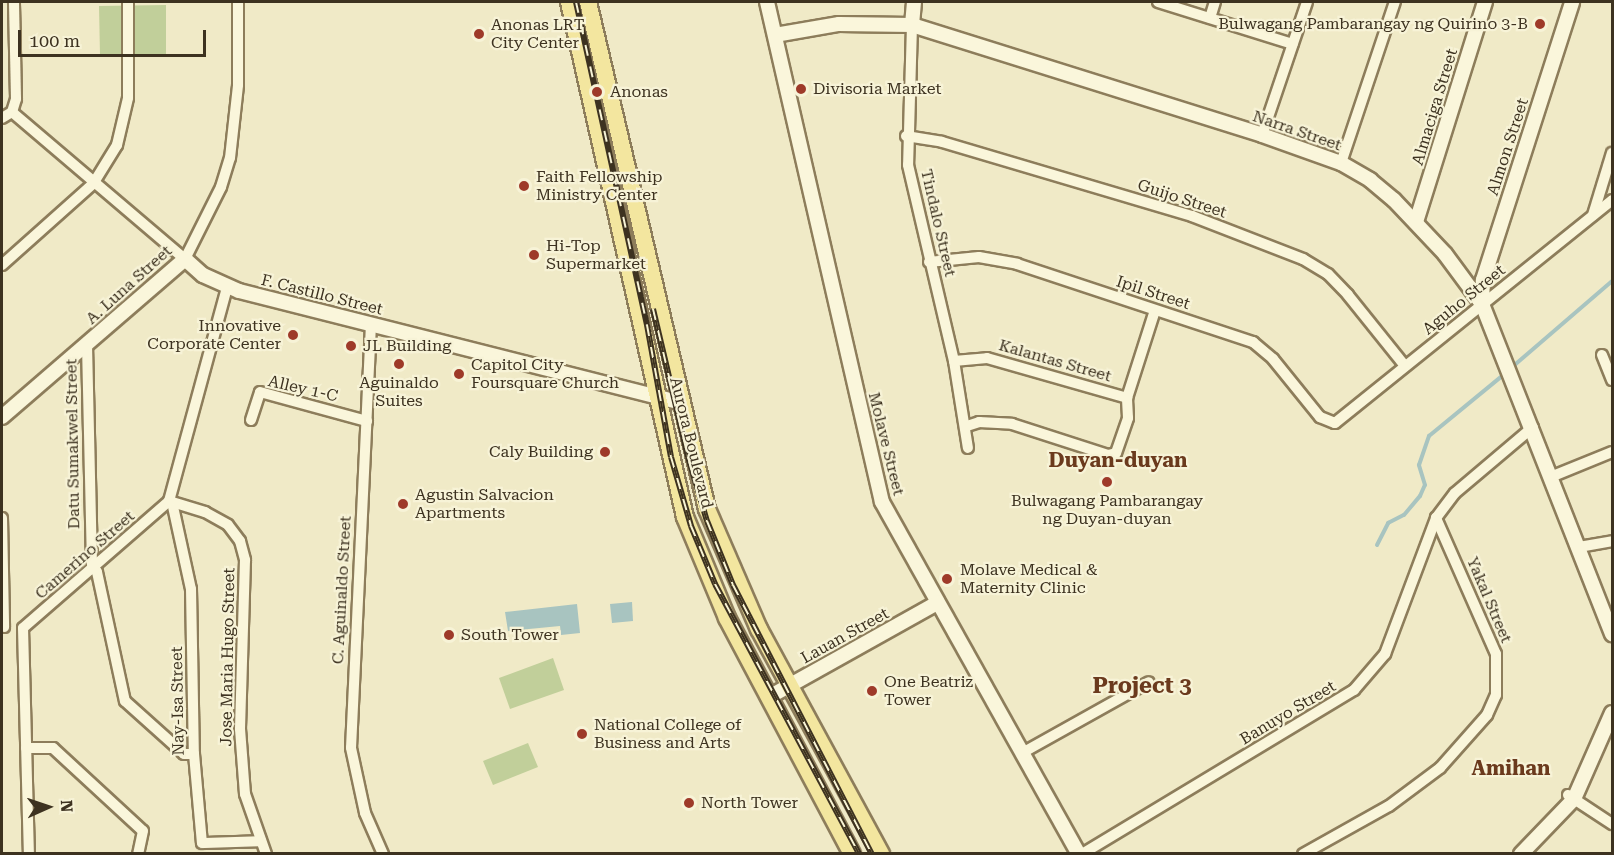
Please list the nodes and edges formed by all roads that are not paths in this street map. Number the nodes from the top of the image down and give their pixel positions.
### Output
1 (14, 2) edge
2 (128, 2) edge
3 (238, 2) edge
4 (569, 2) edge
5 (588, 2) edge
6 (767, 2) edge
7 (914, 2) edge
8 (1158, 2) edge
9 (1215, 2) edge
10 (1307, 2) edge
11 (1395, 2) edge
12 (1485, 2) edge
13 (1572, 2) edge
14 (1210, 18) junction
15 (912, 26) junction
16 (775, 35) junction
17 (1293, 44) junction
18 (7, 115) edge
19 (1262, 135) junction
20 (906, 136) junction
21 (1612, 153) edge
22 (1341, 163) junction
23 (93, 184) junction
24 (1612, 200) edge
25 (1593, 216) junction
26 (1416, 222) junction
27 (185, 259) junction
28 (929, 262) junction
29 (2, 265) edge
30 (227, 287) junction
31 (1482, 304) junction
32 (1159, 311) junction
33 (371, 324) junction
34 (87, 345) junction
35 (1602, 355) dead end
36 (954, 361) junction
37 (1405, 366) junction
38 (1612, 380) edge
39 (656, 396) junction
40 (1127, 398) junction
41 (679, 402) junction
42 (2, 417) edge
43 (251, 420) dead end
44 (367, 420) junction
45 (1335, 423) joint
46 (967, 426) junction
47 (1533, 427) junction
48 (968, 448) dead end
49 (1612, 452) edge
50 (1553, 476) junction
51 (171, 502) junction
52 (2, 518) edge
53 (1436, 518) junction
54 (1612, 541) edge
55 (1579, 547) junction
56 (94, 567) junction
57 (937, 603) junction
58 (3, 627) edge
59 (23, 628) junction
60 (1612, 630) edge
61 (1149, 682) dead end
62 (791, 686) junction
63 (769, 697) junction
64 (1612, 713) edge
65 (26, 748) junction
66 (194, 753) junction
67 (1022, 753) junction
68 (1573, 793) junction
69 (1612, 824) edge
70 (261, 841) junction
71 (29, 854) edge
72 (138, 854) edge
73 (266, 854) edge
74 (382, 854) edge
75 (852, 854) edge
76 (881, 854) edge
77 (1080, 854) edge
78 (1304, 854) edge
79 (1521, 854) edge

1 - 18 street
2 - 23 street
3 - 27 street, A. Luna Street
4 - 39 main road, Aurora Boulevard
5 - 41 main road, Aurora Boulevard
6 - 16 street, Molave Street
7 - 15 street, Tindalo Street
8 - 14 street
9 - 14 street
10 - 17 street
11 - 22 street
12 - 26 street, Almaciga Street
13 - 31 street, Almon Street
14 - 17 street
15 - 16 street, Narra Street
15 - 19 street, Narra Street
15 - 20 street, Tindalo Street
16 - 57 street, Molave Street
17 - 19 street
18 - 23 street, F. Castillo Street
19 - 22 street, Narra Street
20 - 28 street, Tindalo Street
20 - 37 street, Guijo Street
21 - 25 street
22 - 26 street, Narra Street
23 - 27 street, F. Castillo Street
23 - 29 street
24 - 25 street, Aguho Street
25 - 31 street, Aguho Street
26 - 31 street, Narra Street
27 - 30 street, F. Castillo Street
27 - 34 street, A. Luna Street
28 - 32 street, Ipil Street
28 - 36 street, Tindalo Street
30 - 33 street, F. Castillo Street
30 - 51 street
31 - 37 street, Aguho Street
31 - 47 street, Narra Street
32 - 40 street, Kalantas Street
32 - 45 street, Ipil Street
33 - 39 street, F. Castillo Street
33 - 44 street, C. Aguinaldo Street
34 - 42 street, A. Luna Street
34 - 56 street, Datu Sumakwel Street
35 - 38 street
36 - 40 street, Kalantas Street
36 - 46 street, Tindalo Street
37 - 45 street, Aguho Street
39 - 41 street, F. Castillo Street
39 - 63 main road, Aurora Boulevard
40 - 46 street
41 - 62 main road, Aurora Boulevard
43 - 44 street, Alley 1-C
44 - 74 street, C. Aguinaldo Street
46 - 48 street, Tindalo Street
47 - 50 street, Narra Street
47 - 53 street, Banuyo Street
49 - 50 street
50 - 55 street, Narra Street
51 - 56 street, Camerino Street
51 - 66 street, Nay-Isa Street
51 - 70 street, Jose Maria Hugo Street
52 - 58 street
53 - 77 street, Banuyo Street
53 - 78 street, Yakal Street
54 - 55 street
55 - 60 street, Narra Street
56 - 59 street, Camerino Street
56 - 66 street, Datu Sumakwel Street
57 - 62 street, Lauan Street
57 - 67 street, Molave Street
58 - 59 street
59 - 65 street
61 - 67 street
62 - 63 street, Lauan Street
62 - 76 main road, Aurora Boulevard
63 - 75 main road, Aurora Boulevard
64 - 68 street
65 - 71 street
65 - 72 street
66 - 70 street, Nay-Isa Street
67 - 77 street, Molave Street
68 - 69 street
68 - 79 street
70 - 73 street, Jose Maria Hugo Street

